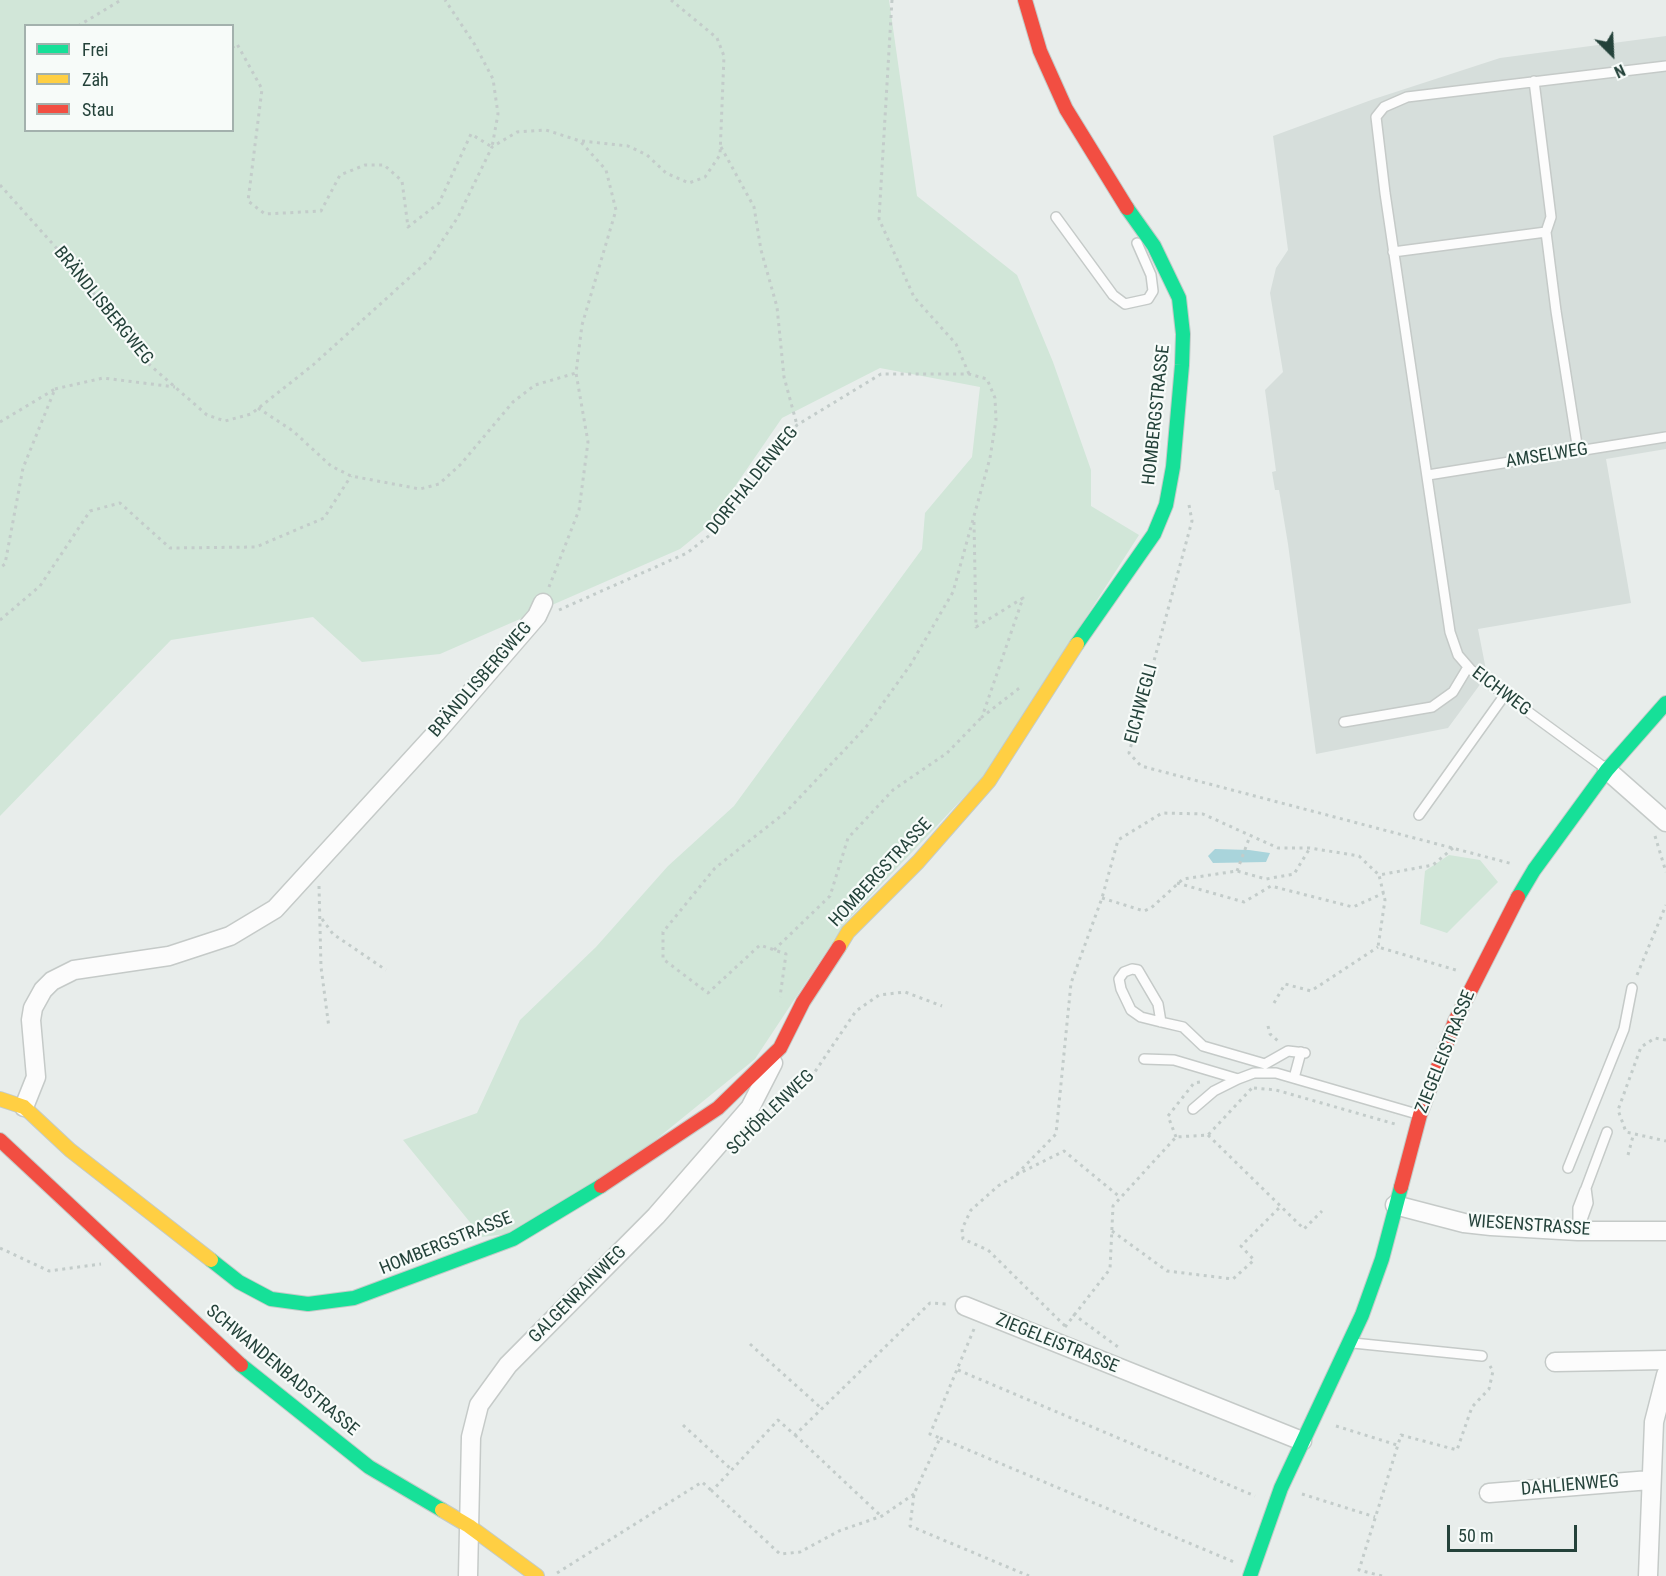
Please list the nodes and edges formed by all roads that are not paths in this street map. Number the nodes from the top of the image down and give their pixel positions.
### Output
1 (1025, 0) edge
2 (1666, 66) edge
3 (1534, 81) junction
4 (1122, 201) junction
5 (1056, 217) dead end
6 (1546, 232) junction
7 (1393, 252) junction
8 (1666, 437) edge
9 (1578, 451) junction
10 (1428, 475) junction
11 (540, 609) road end
12 (1468, 667) junction
13 (1504, 696) junction
14 (1666, 703) edge
15 (1344, 723) dead end
16 (1607, 770) junction
17 (1419, 815) dead end
18 (1660, 817) edge
19 (1632, 988) road end
20 (1161, 1022) junction
21 (780, 1048) junction
22 (1143, 1059) dead end
23 (1265, 1064) junction
24 (1254, 1073) junction
25 (1238, 1078) junction
26 (1294, 1078) junction
27 (0, 1100) edge
28 (24, 1107) junction
29 (1193, 1109) dead end
30 (1420, 1115) junction
31 (1607, 1132) dead end
32 (0, 1140) edge
33 (1568, 1168) dead end
34 (1395, 1205) junction
35 (1578, 1231) junction
36 (1666, 1231) edge
37 (972, 1310) road end
38 (1351, 1343) junction
39 (1482, 1356) road end
40 (1666, 1360) edge
41 (1555, 1362) dead end
42 (1666, 1375) edge
43 (1302, 1440) junction
44 (1650, 1480) junction
45 (1490, 1493) dead end
46 (469, 1526) junction
47 (1251, 1573) edge
48 (468, 1576) edge
49 (537, 1576) edge
50 (1648, 1576) edge

1 - 4 street, HOMBERGSTRASSE
2 - 3 lane, EICHWEG
3 - 6 lane
3 - 7 lane, EICHWEG
4 - 5 lane
4 - 21 street, HOMBERGSTRASSE
6 - 7 lane
6 - 9 lane
7 - 10 lane, EICHWEG
8 - 9 lane, AMSELWEG
9 - 10 lane, AMSELWEG
10 - 12 lane, EICHWEG
11 - 28 street, BRÄNDLISBERGWEG
12 - 13 lane, EICHWEG
12 - 15 lane
13 - 16 lane, EICHWEG
13 - 17 lane
14 - 16 street, ZIEGELEISTRASSE
16 - 18 street
16 - 30 street, ZIEGELEISTRASSE
19 - 33 lane
20 - 20 lane
20 - 23 lane
21 - 28 street, HOMBERGSTRASSE
21 - 46 street, GALGENRAINWEG
22 - 25 lane
23 - 24 lane
23 - 26 lane
24 - 25 lane
24 - 26 lane
25 - 29 lane
26 - 30 lane
27 - 28 street, HOMBERGSTRASSE
30 - 34 street, ZIEGELEISTRASSE
31 - 35 lane
32 - 46 street, SCHWANDENBADSTRASSE
34 - 35 street, WIESENSTRASSE
34 - 38 street, ZIEGELEISTRASSE
35 - 36 street, WIESENSTRASSE
37 - 43 street, ZIEGELEISTRASSE
38 - 39 lane
38 - 43 street, ZIEGELEISTRASSE
40 - 41 street
42 - 44 street
43 - 47 street, ZIEGELEISTRASSE
44 - 45 street, DAHLIENWEG
44 - 50 street
46 - 48 street, GALGENRAINWEG
46 - 49 street, SCHWANDENBADSTRASSE

